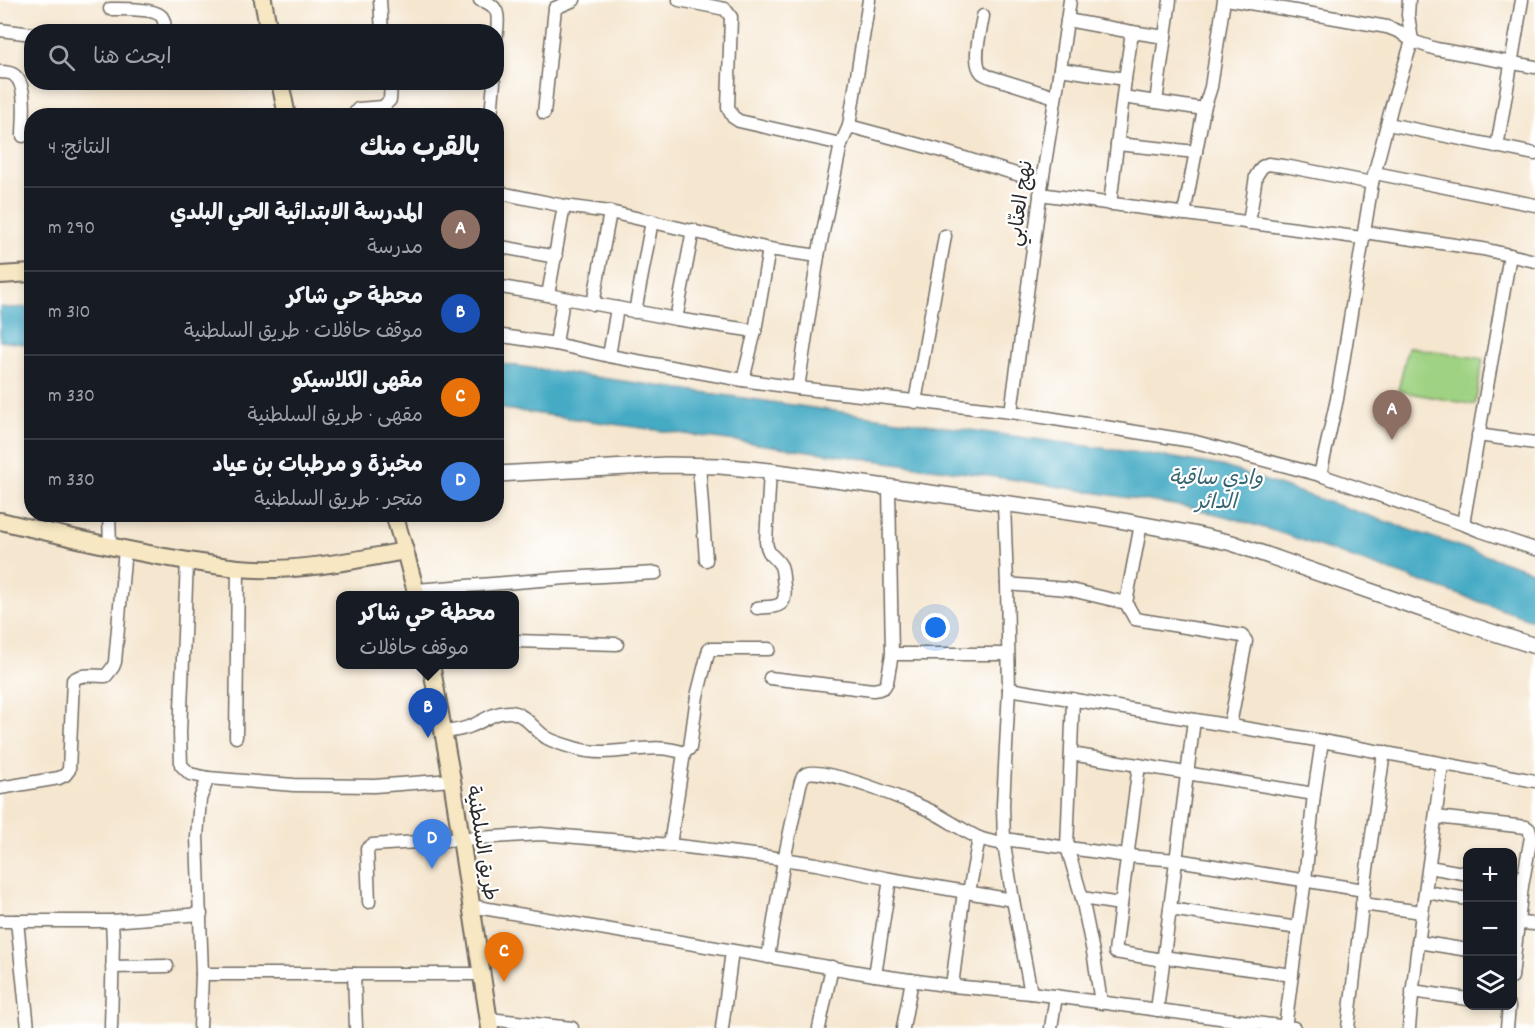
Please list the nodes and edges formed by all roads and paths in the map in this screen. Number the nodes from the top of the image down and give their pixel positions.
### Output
1 (263, 0) edge
2 (380, 0) edge
3 (480, 0) edge
4 (574, 0) edge
5 (679, 0) edge
6 (868, 0) edge
7 (1070, 0) edge
8 (1170, 0) edge
9 (1224, 0) edge
10 (1238, 0) edge
11 (1409, 0) edge
12 (1522, 0) edge
13 (110, 9) dead end
14 (983, 16) dead end
15 (1067, 20) junction
16 (164, 24) edge
17 (268, 24) edge
18 (382, 24) edge
19 (497, 24) edge
20 (0, 30) edge
21 (1132, 32) junction
22 (24, 33) edge
23 (1165, 37) junction
24 (1412, 41) junction
25 (1512, 63) junction
26 (1535, 67) edge
27 (1060, 69) junction
28 (0, 72) edge
29 (1125, 79) junction
30 (282, 90) edge
31 (391, 90) edge
32 (493, 90) edge
33 (1055, 96) junction
34 (1124, 98) junction
35 (1156, 102) junction
36 (285, 108) edge
37 (370, 108) edge
38 (492, 108) edge
39 (1204, 109) junction
40 (544, 113) dead end
41 (1388, 124) junction
42 (849, 126) junction
43 (23, 136) dead end
44 (842, 144) junction
45 (1117, 144) junction
46 (1497, 147) junction
47 (1196, 152) junction
48 (1535, 154) edge
49 (1374, 178) junction
50 (1041, 188) junction
51 (504, 194) edge
52 (1110, 204) junction
53 (1535, 205) edge
54 (564, 206) junction
55 (610, 212) junction
56 (1184, 214) junction
57 (652, 221) junction
58 (1248, 223) junction
59 (693, 231) junction
60 (1363, 235) junction
61 (945, 236) dead end
62 (504, 247) edge
63 (769, 249) junction
64 (1510, 255) junction
65 (556, 256) junction
66 (818, 256) junction
67 (1535, 261) edge
68 (24, 274) edge
69 (0, 275) edge
70 (504, 287) edge
71 (548, 295) junction
72 (563, 299) junction
73 (593, 304) junction
74 (617, 308) junction
75 (634, 312) junction
76 (676, 319) junction
77 (755, 331) junction
78 (504, 336) edge
79 (556, 344) junction
80 (609, 356) junction
81 (743, 380) junction
82 (798, 388) junction
83 (915, 402) junction
84 (1011, 412) junction
85 (1478, 435) junction
86 (1535, 443) edge
87 (699, 465) junction
88 (770, 471) junction
89 (504, 474) edge
90 (1320, 475) junction
91 (889, 488) junction
92 (1004, 504) junction
93 (0, 521) edge
94 (111, 522) edge
95 (396, 522) edge
96 (1142, 524) junction
97 (1463, 524) junction
98 (117, 547) junction
99 (1535, 549) edge
100 (405, 551) junction
101 (706, 560) dead end
102 (187, 561) junction
103 (238, 568) junction
104 (656, 573) dead end
105 (1007, 584) junction
106 (415, 591) edge
107 (436, 591) edge
108 (1126, 603) junction
109 (757, 608) dead end
110 (519, 642) edge
111 (617, 644) dead end
112 (1535, 646) edge
113 (769, 649) dead end
114 (892, 654) junction
115 (1008, 654) junction
116 (431, 669) edge
117 (770, 678) dead end
118 (1009, 688) junction
119 (1073, 699) junction
120 (1194, 720) junction
121 (1230, 725) junction
122 (444, 732) junction
123 (236, 737) dead end
124 (1322, 741) junction
125 (1384, 752) junction
126 (684, 753) junction
127 (1071, 754) junction
128 (1442, 764) junction
129 (1139, 765) junction
130 (1188, 773) junction
131 (208, 778) junction
132 (452, 780) junction
133 (1535, 781) edge
134 (0, 788) edge
135 (1314, 794) junction
136 (1436, 817) junction
137 (979, 838) junction
138 (461, 839) junction
139 (1004, 842) junction
140 (670, 845) junction
141 (1066, 847) junction
142 (1127, 856) junction
143 (784, 860) junction
144 (1177, 860) junction
145 (1429, 867) junction
146 (1463, 873) edge
147 (890, 879) junction
148 (1305, 880) junction
149 (1517, 885) edge
150 (1364, 890) junction
151 (967, 892) junction
152 (1426, 892) junction
153 (1463, 897) edge
154 (1082, 898) junction
155 (1012, 900) junction
156 (369, 902) dead end
157 (1120, 904) junction
158 (1362, 904) junction
159 (471, 906) junction
160 (1517, 906) edge
161 (1170, 909) junction
162 (1422, 912) junction
163 (201, 914) junction
164 (0, 921) edge
165 (17, 921) junction
166 (112, 921) junction
167 (1519, 923) junction
168 (1535, 924) edge
169 (1298, 928) junction
170 (1418, 942) junction
171 (1463, 949) edge
172 (732, 951) junction
173 (1115, 952) junction
174 (1514, 956) edge
175 (768, 957) junction
176 (1094, 957) junction
177 (1163, 959) junction
178 (167, 966) dead end
179 (112, 967) junction
180 (831, 967) junction
181 (202, 974) junction
182 (354, 974) junction
183 (482, 974) junction
184 (875, 975) junction
185 (1292, 975) junction
186 (912, 980) junction
187 (952, 986) junction
188 (1412, 991) junction
189 (1031, 993) junction
190 (1056, 996) junction
191 (1463, 998) edge
192 (1101, 1003) junction
193 (1157, 1010) junction
194 (1509, 1010) edge
195 (490, 1023) edge
196 (28, 1028) edge
197 (111, 1028) edge
198 (200, 1028) edge
199 (356, 1028) edge
200 (572, 1028) edge
201 (722, 1028) edge
202 (819, 1028) edge
203 (903, 1028) edge
204 (1051, 1028) edge
205 (1288, 1028) edge
206 (1348, 1028) edge
207 (1409, 1028) edge
208 (1507, 1028) edge

1 - 17 main road
2 - 18 street
3 - 19 street
4 - 40 street
5 - 44 street
6 - 42 street
7 - 15 street, نهج العنّابي
8 - 23 street
9 - 39 street
10 - 24 street
11 - 24 street
12 - 25 street
13 - 16 street
14 - 33 street
15 - 21 street
15 - 27 street, نهج العنّابي
20 - 22 street
21 - 23 street
21 - 29 street
23 - 35 street
24 - 25 street
24 - 41 street
25 - 26 street
25 - 46 street
27 - 29 street
27 - 33 street, نهج العنّابي
28 - 43 street
29 - 34 street
30 - 36 main road
31 - 37 street
32 - 38 street
33 - 50 street, نهج العنّابي
34 - 35 street
34 - 45 street
35 - 39 street
39 - 47 street
41 - 46 street
41 - 49 street
42 - 44 street
42 - 50 street
44 - 66 street
45 - 47 street
45 - 52 street
46 - 48 street
47 - 56 street
49 - 53 street
49 - 58 street
49 - 60 street
50 - 52 street
50 - 84 street, نهج العنّابي
51 - 54 street
52 - 56 street
54 - 55 street
54 - 65 street
55 - 57 street
55 - 73 street
56 - 58 street
57 - 59 street
57 - 75 street
58 - 60 street
59 - 63 street
59 - 76 street
60 - 64 street
60 - 90 street
61 - 83 street
62 - 65 street
63 - 66 street
63 - 77 street
64 - 67 street
64 - 85 street
65 - 71 street
66 - 82 street
68 - 69 main road
70 - 71 street
71 - 72 street
72 - 73 street
72 - 79 street
73 - 74 street
74 - 75 street
74 - 80 street
75 - 76 street
76 - 77 street
77 - 81 street
78 - 79 street
79 - 80 street
80 - 81 street
81 - 82 street
82 - 83 street
83 - 84 street
84 - 90 street
85 - 86 street
85 - 97 street
87 - 88 street
87 - 89 street
87 - 101 street
88 - 91 street
88 - 109 street
90 - 97 street
91 - 92 street
91 - 114 street
92 - 96 street
92 - 105 street
93 - 98 main road
94 - 98 street
95 - 100 main road
96 - 108 street
96 - 112 street
97 - 99 street
98 - 102 main road
98 - 134 street
100 - 103 main road
100 - 106 main road
102 - 103 main road
102 - 131 street
103 - 123 street
104 - 107 street
105 - 108 street
105 - 115 street
108 - 121 street
110 - 111 street
113 - 126 street
114 - 115 street
114 - 117 street
115 - 118 street
116 - 122 main road, طريق السلطنية
118 - 119 street
118 - 139 street
119 - 120 street
119 - 127 street
120 - 121 street
120 - 130 street
121 - 124 street
122 - 126 street
122 - 132 main road, طريق السلطنية
124 - 125 street
124 - 135 street
125 - 128 street
125 - 150 street
126 - 140 street
127 - 129 street
127 - 141 street
128 - 133 street
128 - 136 street
129 - 130 street
129 - 142 street
130 - 135 street
130 - 144 street
131 - 132 street
131 - 163 street
132 - 138 main road, طريق السلطنية
135 - 148 street
136 - 145 street
136 - 149 street
137 - 139 street
137 - 143 street
137 - 151 street
138 - 140 street
138 - 156 street
138 - 159 main road, طريق السلطنية
139 - 141 street
139 - 155 street
140 - 143 street
141 - 142 street
141 - 154 street
142 - 144 street
142 - 157 street
143 - 147 street
143 - 175 street
144 - 148 street
144 - 161 street
145 - 146 street
145 - 152 street
147 - 151 street
147 - 184 street
148 - 150 street
148 - 169 street
150 - 158 street
151 - 155 street
151 - 187 street
152 - 153 street
152 - 162 street
154 - 157 street
154 - 176 street
155 - 189 street
157 - 173 street
158 - 162 street
158 - 206 street
159 - 172 street
159 - 183 main road, طريق السلطنية
160 - 167 street
161 - 169 street
161 - 177 street
162 - 170 street
163 - 166 street
163 - 181 street
164 - 165 street
165 - 166 street
165 - 196 street
166 - 179 street
167 - 168 street
167 - 174 street
169 - 185 street
170 - 171 street
170 - 188 street
172 - 175 street
172 - 201 street
173 - 176 street
173 - 177 street
175 - 180 street
176 - 192 street
177 - 185 street
177 - 193 street
178 - 179 street
179 - 197 street
180 - 184 street
180 - 202 street
181 - 182 street
181 - 198 street
182 - 183 street
182 - 199 street
183 - 195 main road, طريق السلطنية
184 - 186 street
185 - 205 street
186 - 187 street
186 - 203 street
187 - 189 street
188 - 191 street
188 - 207 street
189 - 190 street
190 - 192 street
190 - 204 street
192 - 193 street
193 - 205 street
194 - 208 street
195 - 200 street

